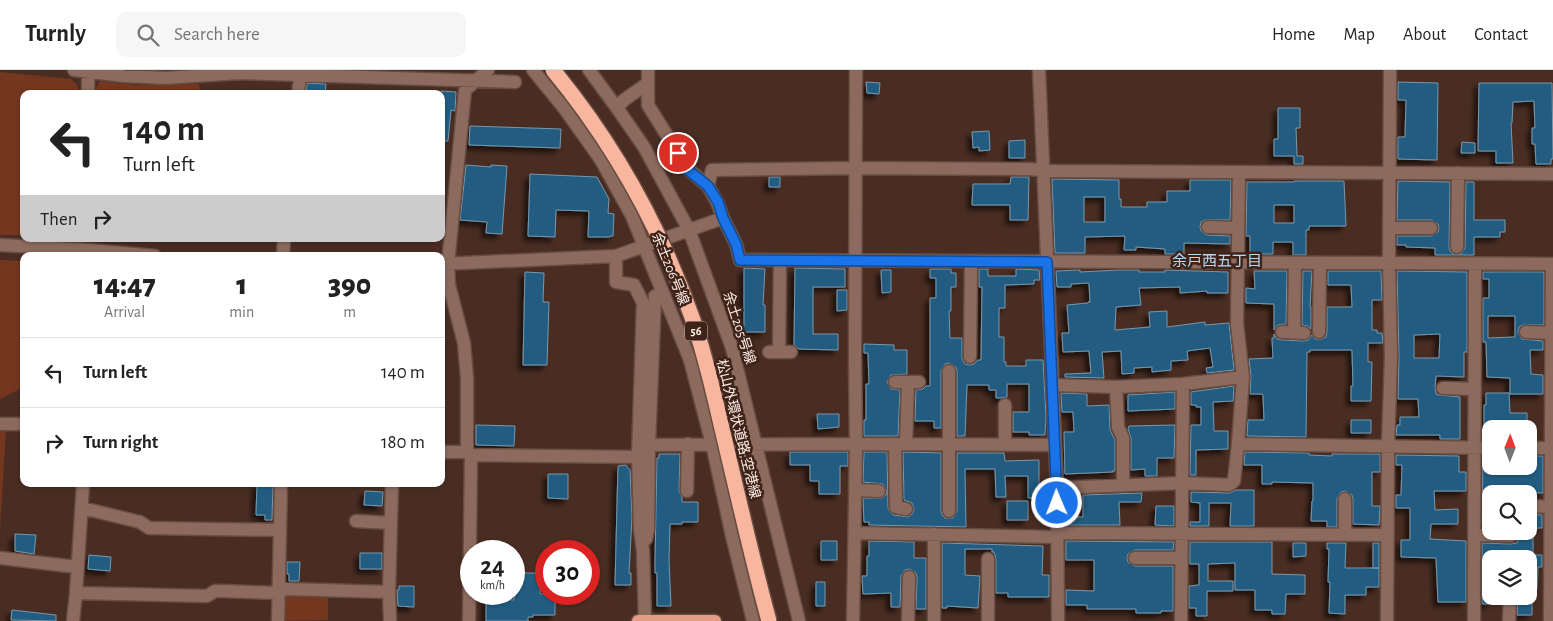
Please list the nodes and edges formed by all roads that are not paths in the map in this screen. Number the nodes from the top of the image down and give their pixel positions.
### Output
1 (74, 70) edge
2 (488, 70) edge
3 (533, 70) edge
4 (553, 70) edge
5 (588, 70) edge
6 (856, 70) edge
7 (1039, 70) edge
8 (1390, 70) edge
9 (88, 71) edge
10 (166, 74) edge
11 (300, 76) junction
12 (648, 76) edge
13 (476, 81) junction
14 (515, 82) dead end
15 (88, 90) edge
16 (298, 90) edge
17 (617, 108) junction
18 (855, 168) junction
19 (1043, 170) junction
20 (1239, 172) junction
21 (1389, 172) junction
22 (1458, 173) junction
23 (1553, 174) edge
24 (708, 186) junction
25 (723, 218) junction
26 (1208, 227) dead end
27 (1238, 228) junction
28 (1389, 228) junction
29 (1431, 228) dead end
30 (689, 230) junction
31 (0, 245) edge
32 (644, 246) junction
33 (1457, 247) dead end
34 (89, 248) edge
35 (122, 252) edge
36 (445, 256) edge
37 (616, 256) junction
38 (780, 261) junction
39 (856, 262) junction
40 (971, 262) junction
41 (1047, 262) junction
42 (1237, 263) junction
43 (1294, 263) junction
44 (1320, 263) junction
45 (1389, 263) junction
46 (445, 264) edge
47 (1476, 264) junction
48 (1553, 264) edge
49 (445, 268) edge
50 (655, 296) dead end
51 (1293, 332) dead end
52 (1319, 332) dead end
53 (1526, 332) dead end
54 (1552, 332) edge
55 (779, 352) dead end
56 (970, 357) dead end
57 (949, 371) dead end
58 (1243, 377) junction
59 (907, 382) dead end
60 (1182, 384) junction
61 (1052, 385) junction
62 (1116, 387) junction
63 (1443, 388) dead end
64 (1475, 389) junction
65 (1005, 405) dead end
66 (0, 424) edge
67 (20, 424) edge
68 (688, 444) junction
69 (712, 444) junction
70 (756, 444) junction
71 (856, 444) junction
72 (901, 444) junction
73 (1238, 444) junction
74 (948, 445) junction
75 (1005, 445) junction
76 (1055, 445) junction
77 (1388, 446) junction
78 (1476, 448) junction
79 (1482, 448) edge
80 (1538, 448) edge
81 (1552, 448) edge
82 (642, 449) junction
83 (445, 452) edge
84 (469, 454) junction
85 (1182, 483) junction
86 (1123, 485) junction
87 (83, 487) edge
88 (281, 487) edge
89 (392, 487) edge
90 (1057, 488) junction
91 (856, 490) junction
92 (687, 491) dead end
93 (879, 491) dead end
94 (1344, 499) dead end
95 (1537, 506) edge
96 (1550, 507) junction
97 (82, 508) junction
98 (906, 509) dead end
99 (949, 511) dead end
100 (356, 522) dead end
101 (391, 523) junction
102 (280, 530) junction
103 (856, 534) junction
104 (934, 534) junction
105 (1057, 535) junction
106 (1182, 535) junction
107 (1344, 535) junction
108 (1475, 535) junction
109 (1482, 535) edge
110 (1387, 536) junction
111 (0, 558) edge
112 (1135, 558) dead end
113 (1181, 558) junction
114 (988, 559) dead end
115 (77, 567) junction
116 (909, 577) dead end
117 (389, 592) junction
118 (76, 593) junction
119 (278, 593) junction
120 (1510, 605) edge
121 (72, 621) edge
122 (278, 621) edge
123 (390, 621) edge
124 (469, 621) edge
125 (643, 621) edge
126 (715, 621) edge
127 (753, 621) edge
128 (769, 621) edge
129 (799, 621) edge
130 (853, 621) edge
131 (908, 621) edge
132 (934, 621) edge
133 (988, 621) edge
134 (1058, 621) edge
135 (1181, 621) edge
136 (1387, 621) edge
137 (1474, 621) edge
138 (1509, 621) edge
139 (1550, 621) edge

1 - 9 street
2 - 13 street
3 - 32 street, 余土206号線
4 - 128 highway, 松山外環状道路;空港線 / 56, bridge
5 - 17 street, 余土205号線
6 - 18 street
7 - 19 street
8 - 21 street
9 - 10 street
9 - 15 street
10 - 11 street
11 - 13 street
11 - 16 street
12 - 17 street
12 - 24 street
13 - 14 street
13 - 36 street
17 - 30 street, 余土205号線
18 - 19 street
18 - 24 street
18 - 39 street
19 - 20 street
19 - 41 street
20 - 21 street
20 - 27 street
21 - 22 street
21 - 28 street
22 - 23 street
22 - 33 street
24 - 25 street
25 - 30 street
25 - 38 street
26 - 27 street
27 - 42 street
28 - 29 street
28 - 45 street
30 - 32 street
30 - 70 street, 余土205号線
31 - 34 street
32 - 37 street
32 - 69 street, 余土206号線
34 - 35 street
37 - 46 street
37 - 82 street
38 - 39 street
38 - 55 street
39 - 40 street
39 - 71 street
40 - 41 street
40 - 56 street
41 - 42 street
41 - 61 street
42 - 43 street
42 - 58 street
43 - 44 street
43 - 51 street
44 - 45 street
44 - 52 street
45 - 47 street
45 - 77 street
47 - 48 street
47 - 64 street
48 - 54 street
49 - 84 street
50 - 82 street
53 - 54 street
54 - 81 street
57 - 74 street
58 - 60 street
58 - 73 street
59 - 72 street
60 - 62 street
60 - 85 street
61 - 62 street
61 - 76 street
62 - 86 street
63 - 64 street
64 - 78 street
65 - 75 street
66 - 67 street
68 - 69 street
68 - 82 street
68 - 92 street
69 - 70 street
69 - 127 street, 余土206号線
70 - 71 street
70 - 129 street, 余土205号線
71 - 72 street
71 - 91 street
72 - 74 street
72 - 98 street
73 - 77 street
73 - 85 street
74 - 75 street
74 - 99 street
75 - 76 street
76 - 90 street
77 - 78 street
77 - 110 street
78 - 79 street
78 - 108 street
80 - 81 street
81 - 96 street
82 - 84 street
82 - 125 street
83 - 84 street
84 - 124 street
85 - 86 street
85 - 106 street
86 - 90 street
87 - 97 street
88 - 102 street
89 - 101 street
90 - 105 street
91 - 93 street
91 - 103 street
94 - 107 street
95 - 96 street
96 - 139 street
97 - 102 street
97 - 115 street
100 - 101 street
101 - 117 street
102 - 119 street
103 - 104 street
103 - 130 street
104 - 105 street
104 - 132 street
105 - 106 street
105 - 134 street
106 - 107 street
106 - 113 street
107 - 110 street
108 - 109 street
108 - 137 street
110 - 136 street
111 - 115 street
112 - 113 street
113 - 135 street
114 - 133 street
115 - 118 street
116 - 131 street
117 - 119 street
117 - 123 street
118 - 119 street
118 - 121 street
119 - 122 street
120 - 138 street
125 - 126 main road

